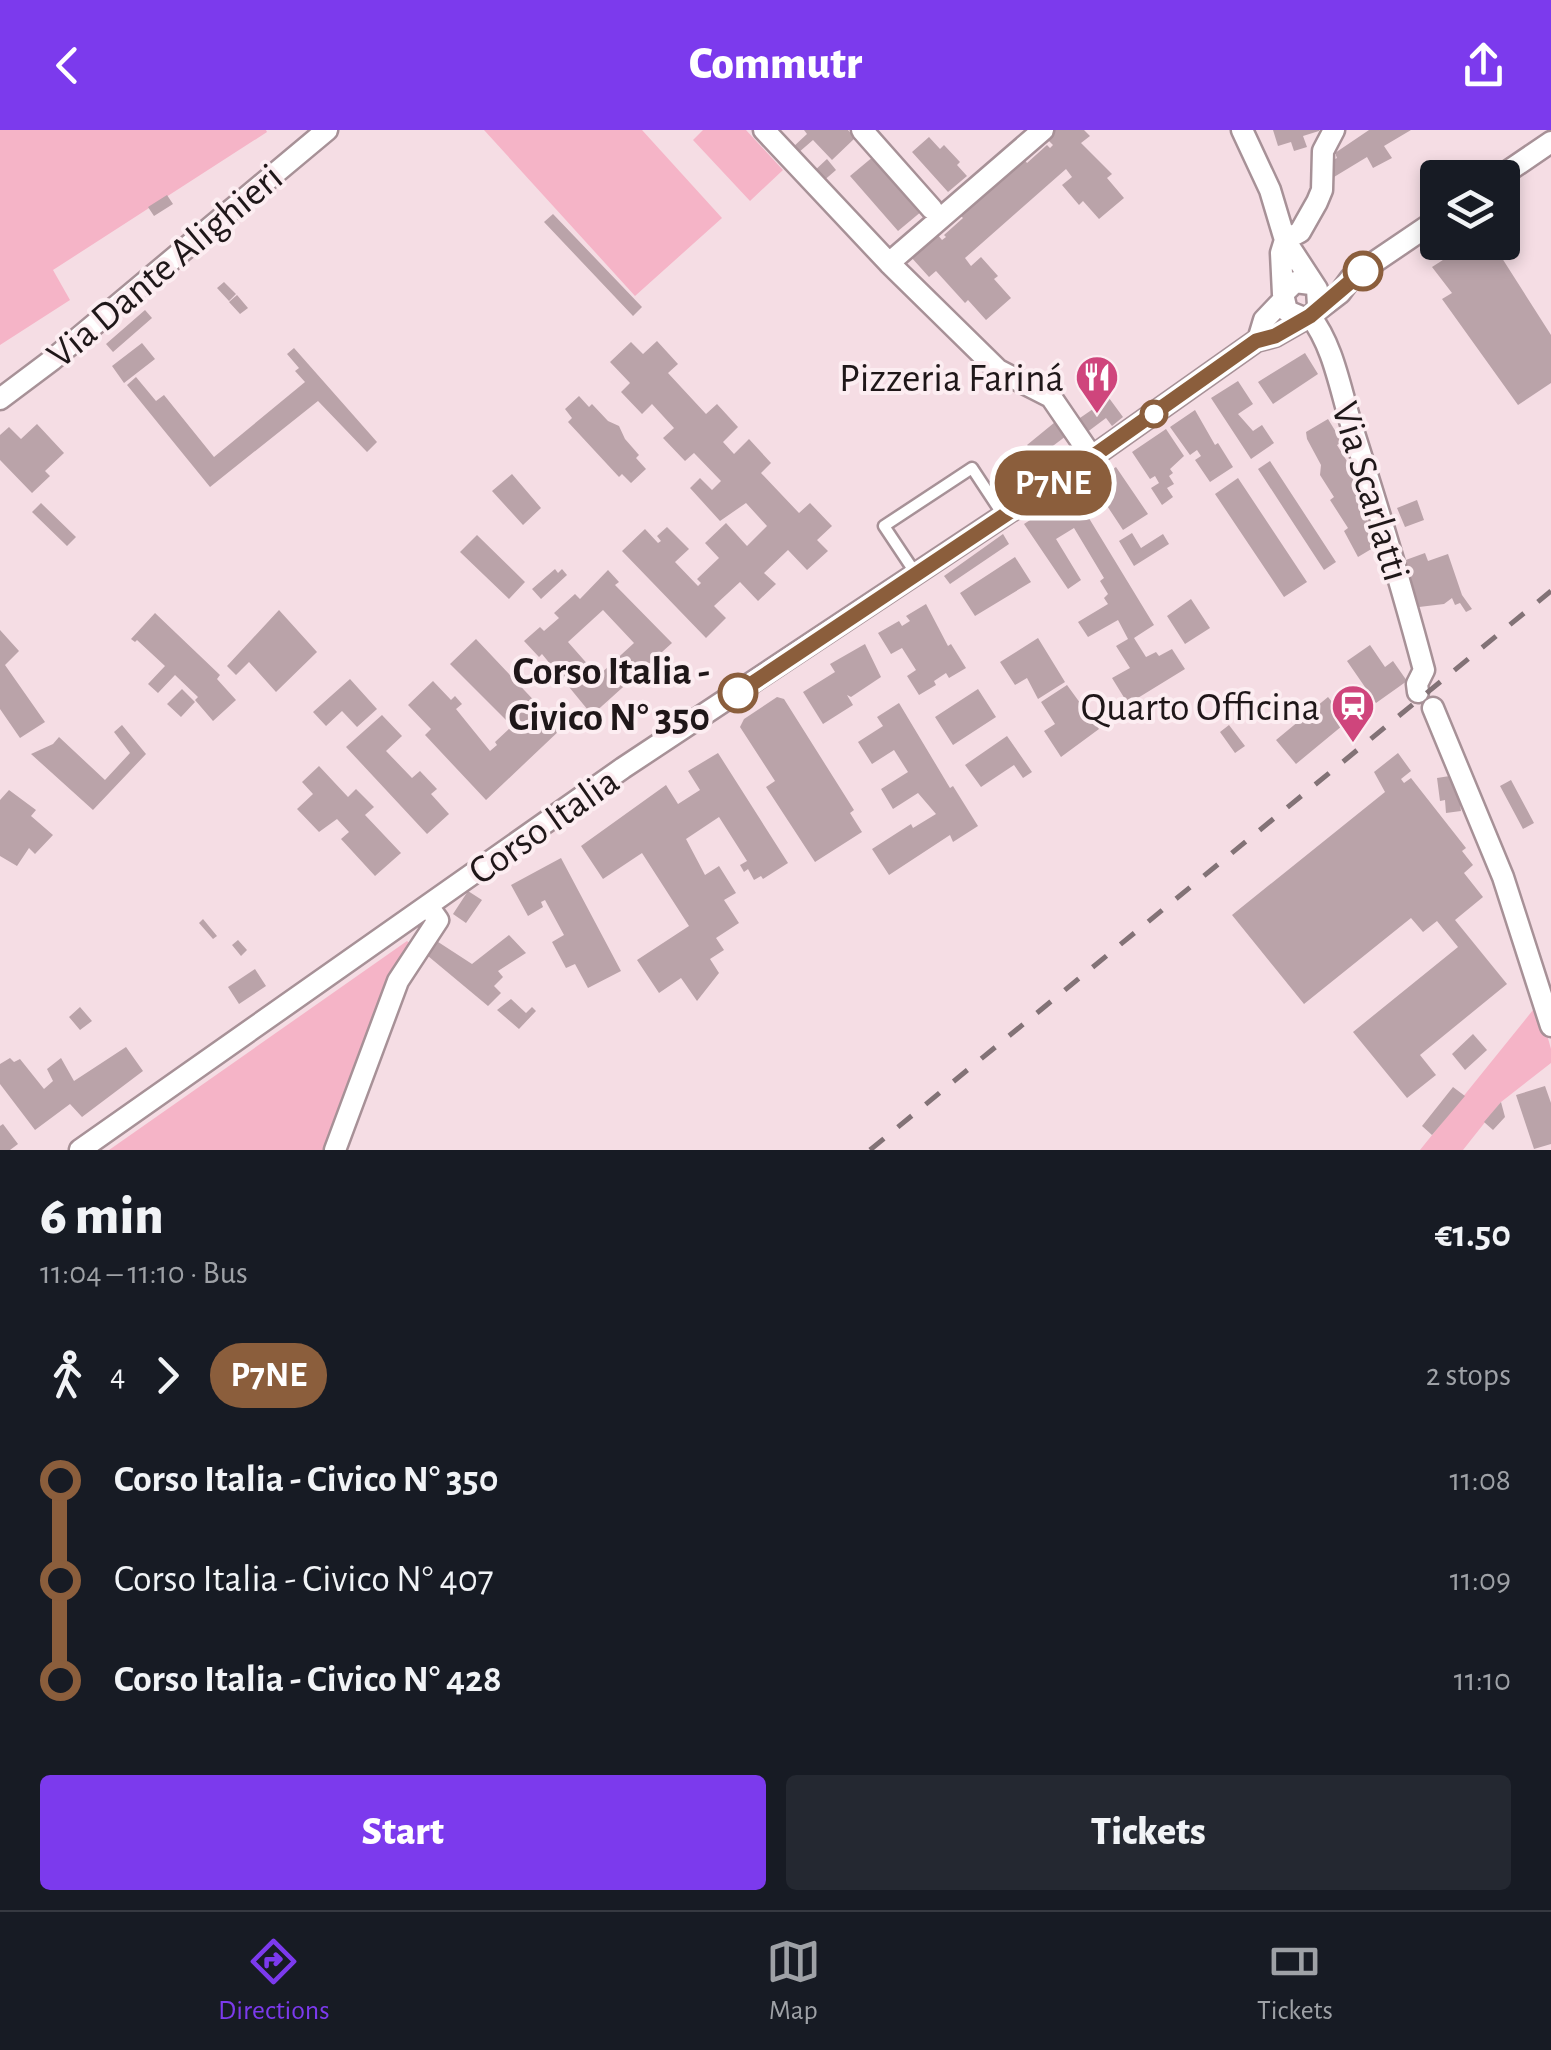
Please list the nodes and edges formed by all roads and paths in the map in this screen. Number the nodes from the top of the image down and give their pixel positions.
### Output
1 (327, 130) edge
2 (764, 130) edge
3 (862, 130) edge
4 (1044, 130) edge
5 (1242, 130) edge
6 (1334, 130) edge
7 (1551, 142) edge
8 (1520, 163) edge
9 (932, 209) dead end
10 (1420, 231) edge
11 (1284, 240) junction
12 (889, 264) junction
13 (1283, 297) junction
14 (1312, 302) junction
15 (1258, 340) junction
16 (0, 399) edge
17 (1092, 457) junction
18 (1003, 516) junction
19 (916, 574) junction
20 (1418, 692) dead end
21 (1433, 708) dead end
22 (428, 906) junction
23 (1551, 1026) edge
24 (80, 1150) edge
25 (335, 1150) edge

1 - 16 street, Via Dante Alighieri
2 - 12 street
3 - 9 street
4 - 12 street
5 - 11 street
6 - 11 street
7 - 8 street
10 - 14 street, Corso Italia
11 - 13 street
11 - 14 street, Via Scarlatti
12 - 17 street
13 - 14 street
13 - 14 street
13 - 15 street, Corso Italia
14 - 15 street, Corso Italia
14 - 20 street, Via Scarlatti
15 - 17 street, Corso Italia
17 - 18 street, Corso Italia
18 - 19 street, Corso Italia
18 - 19 lane
19 - 22 street, Corso Italia
21 - 23 street
22 - 24 street, Corso Italia
22 - 25 street

